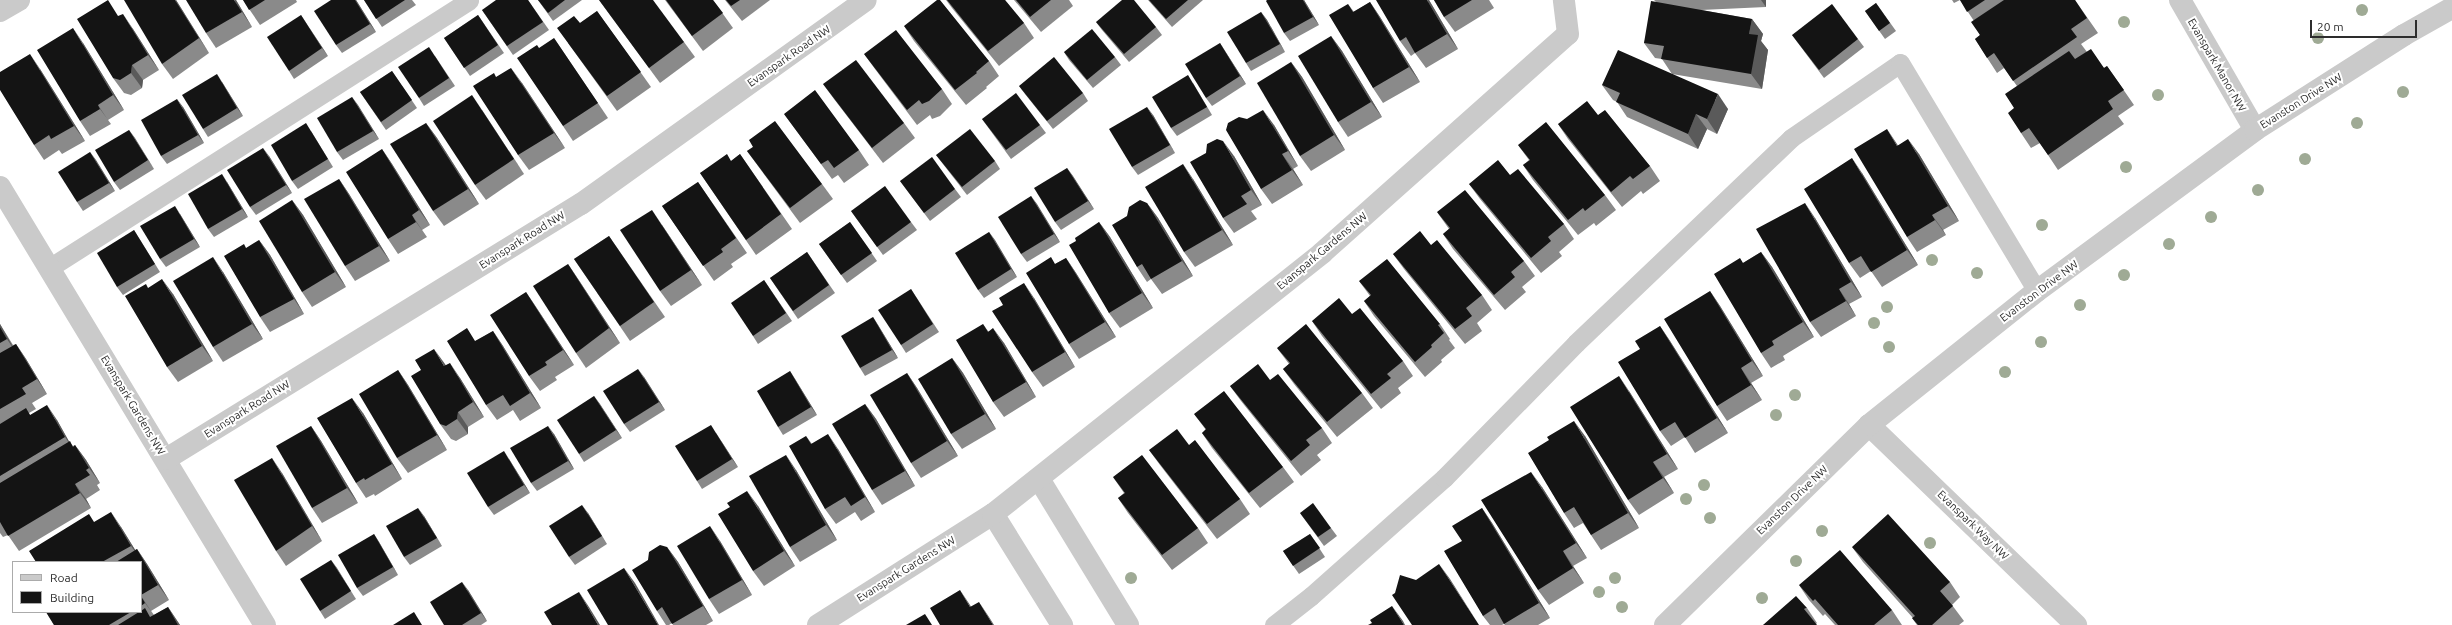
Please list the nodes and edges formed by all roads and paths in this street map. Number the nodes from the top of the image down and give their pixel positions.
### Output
1 (19, 0) edge
2 (469, 0) edge
3 (866, 0) edge
4 (1564, 0) edge
5 (2180, 0) edge
6 (2452, 8) edge
7 (0, 11) edge
8 (2255, 130) junction
9 (0, 187) edge
10 (49, 268) junction
11 (2036, 291) junction
12 (1869, 425) junction
13 (166, 459) junction
14 (1039, 479) junction
15 (994, 514) junction
16 (265, 625) edge
17 (818, 625) edge
18 (1062, 625) edge
19 (1128, 625) edge
20 (1274, 625) edge
21 (1665, 625) edge
22 (2076, 625) edge

1 - 7 street
2 - 10 lane
3 - 13 street, Evanspark Road NW
4 - 14 street, Evanspark Gardens NW
5 - 8 street, Evanspark Manor NW
6 - 8 street, Evanston Drive NW
8 - 11 street, Evanston Drive NW
9 - 10 street, Evanspark Gardens NW
10 - 13 street, Evanspark Gardens NW
11 - 12 street, Evanston Drive NW
11 - 20 lane
12 - 21 street, Evanston Drive NW
12 - 22 street, Evanspark Way NW
13 - 16 street, Evanspark Gardens NW
14 - 15 street, Evanspark Gardens NW
14 - 19 street
15 - 17 street, Evanspark Gardens NW
15 - 18 street

